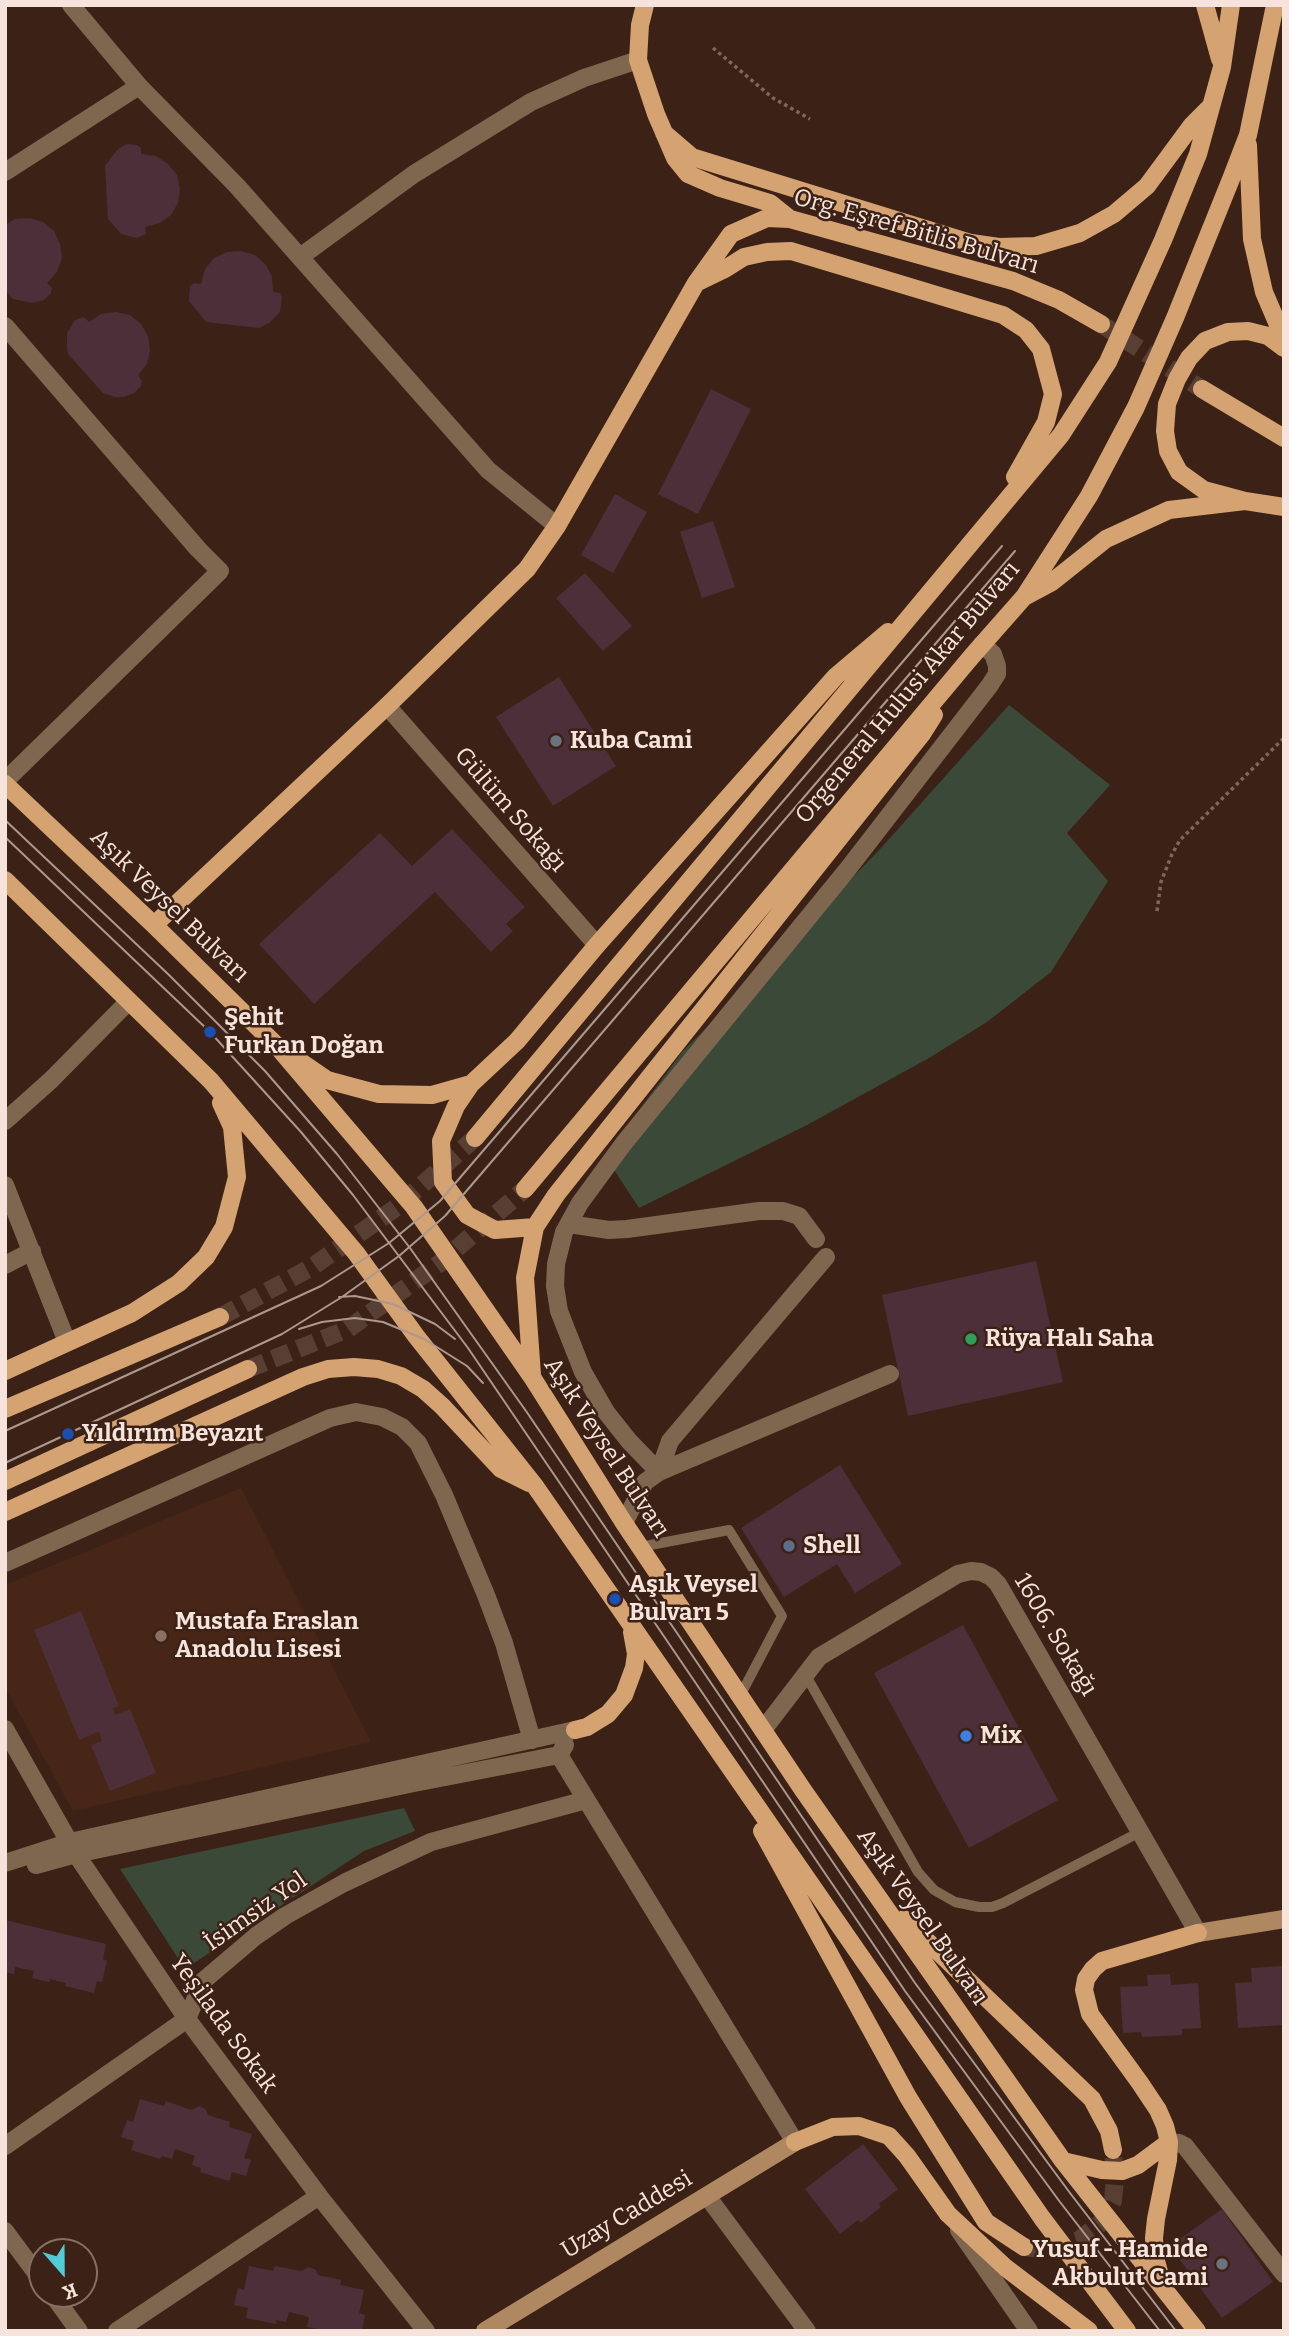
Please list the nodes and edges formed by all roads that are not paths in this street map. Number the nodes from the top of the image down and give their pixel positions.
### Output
1 (71, 5) edge
2 (645, 5) edge
3 (1205, 5) edge
4 (1231, 5) edge
5 (1275, 5) edge
6 (638, 60) junction
7 (1222, 67) junction
8 (139, 86) junction
9 (1212, 105) junction
10 (664, 133) junction
11 (1248, 135) junction
12 (5, 172) edge
13 (790, 219) junction
14 (300, 257) junction
15 (696, 283) junction
16 (1101, 324) tunnel mouth
17 (5, 326) edge
18 (1284, 339) edge
19 (1284, 348) edge
20 (1202, 389) tunnel mouth
21 (1284, 438) edge
22 (1245, 501) junction
23 (1284, 507) edge
24 (993, 517) junction
25 (557, 526) junction
26 (1024, 597) junction
27 (925, 600) junction
28 (977, 650) junction
29 (387, 706) junction
30 (5, 783) edge
31 (5, 880) edge
32 (154, 925) junction
33 (597, 945) junction
34 (128, 1002) junction
35 (276, 1045) junction
36 (211, 1081) junction
37 (471, 1084) junction
38 (5, 1121) edge
39 (475, 1138) tunnel mouth
40 (5, 1185) edge
41 (525, 1189) tunnel mouth
42 (569, 1224) junction
43 (535, 1227) junction
44 (816, 1239) dead end
45 (32, 1251) junction
46 (826, 1257) dead end
47 (5, 1265) edge
48 (220, 1317) tunnel mouth
49 (67, 1342) junction
50 (248, 1369) tunnel mouth
51 (5, 1371) edge
52 (890, 1374) dead end
53 (532, 1377) junction
54 (5, 1409) edge
55 (659, 1472) junction
56 (5, 1480) edge
57 (535, 1486) junction
58 (5, 1512) edge
59 (624, 1523) junction
60 (640, 1547) junction
61 (5, 1563) edge
62 (630, 1625) junction
63 (806, 1675) junction
64 (740, 1696) junction
65 (5, 1729) edge
66 (575, 1730) junction
67 (763, 1730) junction
68 (532, 1740) junction
69 (718, 1751) junction
70 (559, 1755) junction
71 (586, 1800) junction
72 (1140, 1832) junction
73 (73, 1848) junction
74 (5, 1863) edge
75 (5, 1873) edge
76 (873, 1890) junction
77 (1284, 1919) edge
78 (1198, 1933) junction
79 (187, 2019) junction
80 (796, 2142) junction
81 (1169, 2142) junction
82 (5, 2146) edge
83 (1113, 2150) tunnel mouth
84 (1063, 2161) junction
85 (319, 2196) junction
86 (707, 2196) junction
87 (948, 2214) junction
88 (5, 2231) edge
89 (1024, 2247) tunnel mouth
90 (28, 2262) edge
91 (1284, 2274) edge
92 (1170, 2298) junction
93 (62, 2308) edge
94 (79, 2331) edge
95 (117, 2331) edge
96 (426, 2331) edge
97 (485, 2331) edge
98 (807, 2331) edge
99 (1030, 2331) edge
100 (1089, 2331) edge
101 (1127, 2331) edge
102 (1197, 2331) edge

1 - 8 street
2 - 6 main road
3 - 7 main road
4 - 7 main road, Orgeneral Hulusi Akar Bulvarı
5 - 11 main road, Orgeneral Hulusi Akar Bulvarı
6 - 10 main road
6 - 14 street
7 - 9 main road, Orgeneral Hulusi Akar Bulvarı
8 - 12 street
8 - 14 street
9 - 10 main road
9 - 24 main road, Orgeneral Hulusi Akar Bulvarı
10 - 13 main road
11 - 18 main road
11 - 26 main road, Orgeneral Hulusi Akar Bulvarı
13 - 15 main road, Org. Eşref Bitlis Bulvarı
13 - 16 main road, Org. Eşref Bitlis Bulvarı
14 - 25 street
15 - 24 main road
15 - 25 main road, Org. Eşref Bitlis Bulvarı
17 - 30 street
19 - 22 main road
20 - 21 main road
22 - 23 main road
22 - 26 main road
24 - 27 main road, Orgeneral Hulusi Akar Bulvarı
25 - 29 main road, Org. Eşref Bitlis Bulvarı
26 - 28 main road, Orgeneral Hulusi Akar Bulvarı
27 - 33 main road
27 - 39 main road, Orgeneral Hulusi Akar Bulvarı
28 - 41 main road, Orgeneral Hulusi Akar Bulvarı
28 - 42 street
28 - 43 main road
29 - 32 main road, Org. Eşref Bitlis Bulvarı
29 - 33 street, Gülüm Sokağı
30 - 32 main road, Aşık Veysel Bulvarı
31 - 34 main road
32 - 35 main road, Aşık Veysel Bulvarı
33 - 37 main road
34 - 36 main road
34 - 38 street
35 - 37 main road
35 - 53 main road, Aşık Veysel Bulvarı
36 - 49 main road
36 - 57 main road
37 - 43 main road
40 - 45 street
42 - 44 street
42 - 55 street
43 - 53 main road
45 - 47 street
45 - 49 street
46 - 55 street
48 - 54 main road
49 - 51 main road
50 - 56 main road
52 - 55 street
53 - 59 main road, Aşık Veysel Bulvarı
55 - 59 street
57 - 58 main road
57 - 62 main road
59 - 60 main road, Aşık Veysel Bulvarı
60 - 64 main road, Aşık Veysel Bulvarı
60 - 64 lane
61 - 68 street
62 - 66 main road
62 - 69 main road
63 - 67 street, 1606. Sokağı
63 - 72 lane
63 - 72 street, 1606. Sokağı
64 - 67 main road, Aşık Veysel Bulvarı
65 - 73 street, Yeşilada Sokak
66 - 68 street
66 - 70 street
67 - 76 main road, Aşık Veysel Bulvarı
68 - 73 street
69 - 89 main road
69 - 101 main road
70 - 71 street
70 - 73 street
71 - 79 street, İsimsiz Yol
71 - 80 street
72 - 78 street, 1606. Sokağı
73 - 74 street
73 - 75 street
73 - 79 street, Yeşilada Sokak
76 - 83 main road
76 - 84 main road, Aşık Veysel Bulvarı
77 - 78 main road
78 - 81 main road
79 - 82 street
79 - 85 street, Yeşilada Sokak
80 - 86 main road, Uzay Caddesi
80 - 87 main road
81 - 84 main road
81 - 91 street
81 - 92 main road
84 - 92 main road, Aşık Veysel Bulvarı
85 - 95 street
85 - 96 street, Yeşilada Sokak
86 - 97 main road, Uzay Caddesi
86 - 98 street
87 - 99 street
87 - 100 main road
88 - 90 street
92 - 102 main road, Aşık Veysel Bulvarı
93 - 94 street

